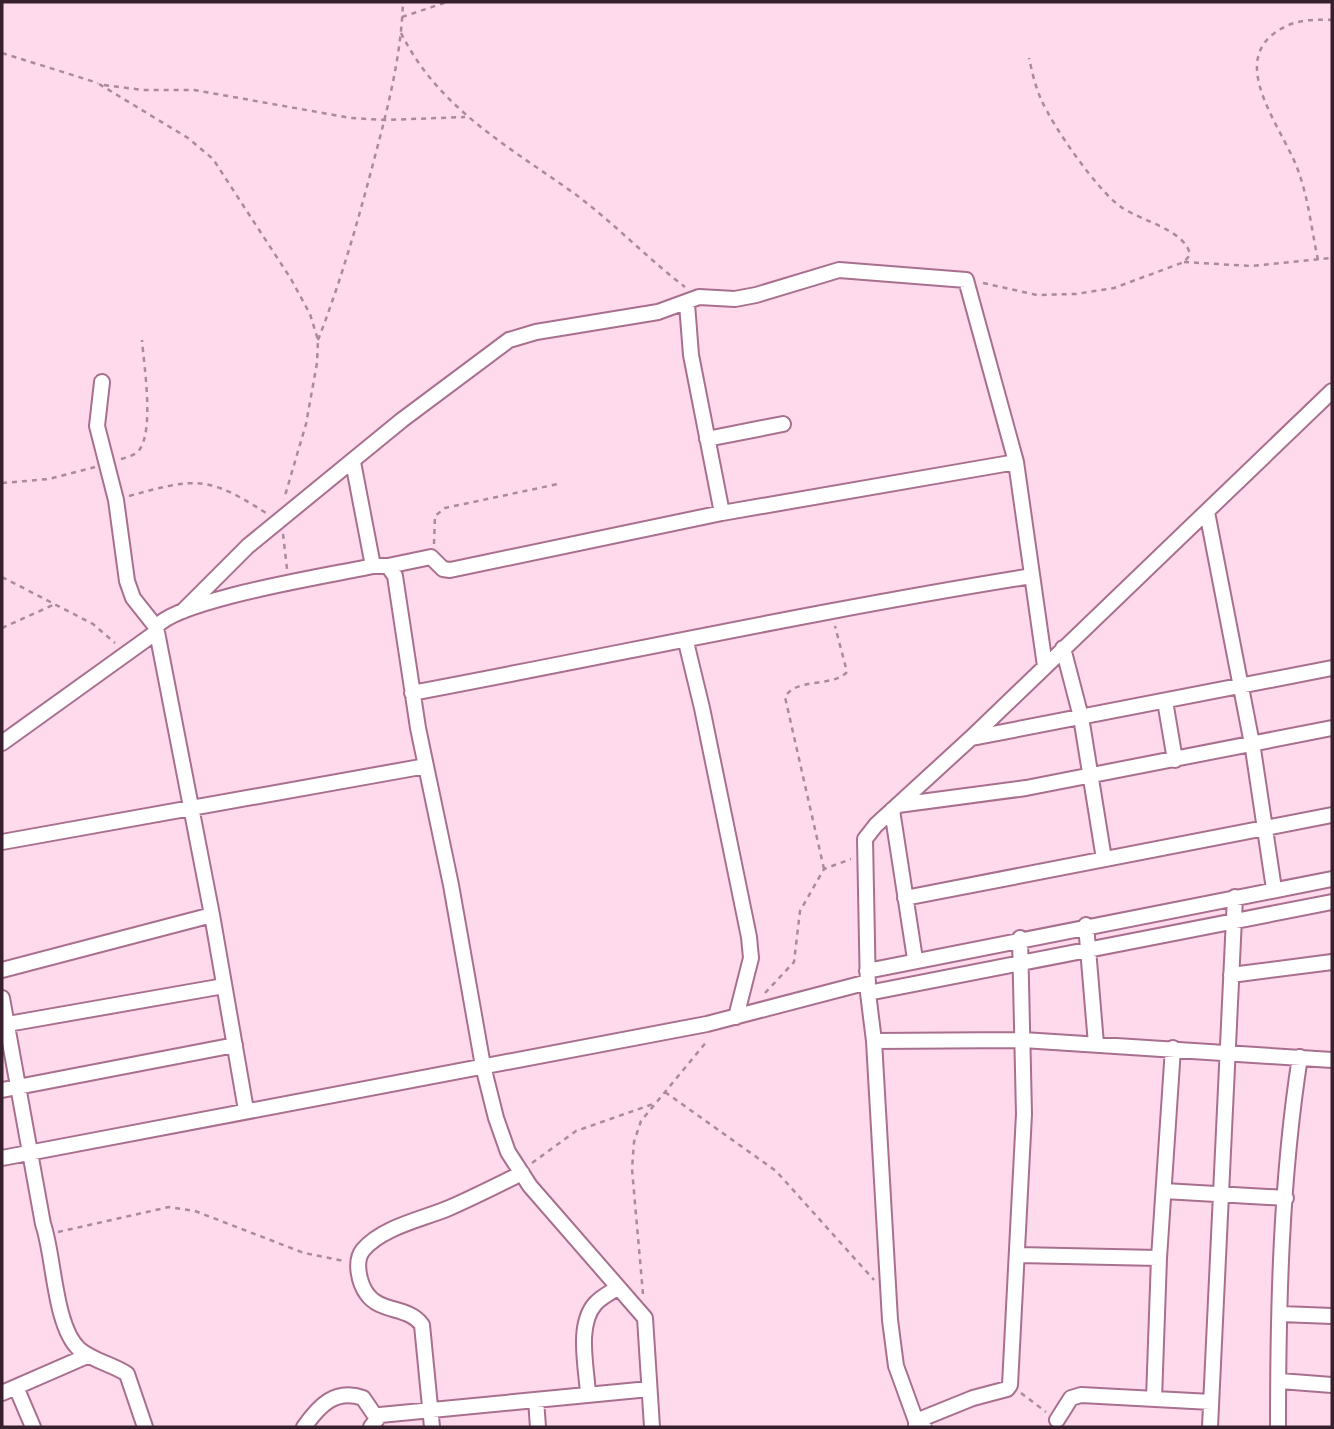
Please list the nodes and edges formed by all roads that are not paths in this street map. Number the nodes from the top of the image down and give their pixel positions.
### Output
1 (693, 301) junction
2 (102, 382) dead end
3 (1332, 392) edge
4 (783, 424) dead end
5 (707, 439) junction
6 (1016, 461) junction
7 (353, 462) junction
8 (1207, 512) junction
9 (722, 513) junction
10 (380, 566) junction
11 (1032, 576) junction
12 (182, 611) junction
13 (155, 630) junction
14 (686, 642) junction
15 (1063, 648) junction
16 (1045, 666) junction
17 (1332, 668) edge
18 (1241, 687) junction
19 (412, 693) junction
20 (1165, 701) junction
21 (1081, 717) junction
22 (1332, 728) edge
23 (971, 738) junction
24 (2, 743) edge
25 (1252, 744) junction
26 (1175, 760) junction
27 (426, 766) junction
28 (1091, 776) junction
29 (191, 808) junction
30 (895, 808) junction
31 (1332, 815) edge
32 (1265, 828) junction
33 (2, 842) edge
34 (1104, 859) junction
35 (1332, 879) edge
36 (1275, 889) junction
37 (1235, 897) junction
38 (905, 898) junction
39 (1332, 902) edge
40 (212, 915) junction
41 (1234, 920) junction
42 (1086, 926) junction
43 (1020, 938) junction
44 (1088, 949) junction
45 (915, 959) junction
46 (1022, 961) junction
47 (1332, 962) edge
48 (2, 970) edge
49 (1231, 975) junction
50 (868, 982) junction
51 (224, 986) junction
52 (2, 998) edge
53 (736, 1017) junction
54 (4, 1024) edge
55 (1023, 1040) junction
56 (874, 1041) junction
57 (1096, 1044) junction
58 (235, 1045) junction
59 (1173, 1048) junction
60 (1228, 1051) junction
61 (1300, 1057) junction
62 (1332, 1060) edge
63 (483, 1066) junction
64 (20, 1087) junction
65 (2, 1090) edge
66 (246, 1110) junction
67 (31, 1153) junction
68 (2, 1158) edge
69 (522, 1172) junction
70 (1164, 1191) junction
71 (1221, 1194) junction
72 (1286, 1198) junction
73 (1018, 1255) junction
74 (1159, 1258) junction
75 (617, 1288) junction
76 (1282, 1314) junction
77 (1332, 1316) edge
78 (87, 1356) junction
79 (1280, 1381) junction
80 (1332, 1385) edge
81 (16, 1387) junction
82 (649, 1389) junction
83 (2, 1393) edge
84 (588, 1395) junction
85 (1154, 1399) junction
86 (536, 1400) junction
87 (1211, 1402) junction
88 (431, 1409) junction
89 (1057, 1420) road end
90 (373, 1422) edge
91 (918, 1425) edge
92 (33, 1427) edge
93 (143, 1427) edge
94 (304, 1427) edge
95 (432, 1427) edge
96 (538, 1427) edge
97 (652, 1427) edge
98 (1210, 1427) edge
99 (1278, 1427) edge

1 - 5 street
1 - 6 street
1 - 7 street
2 - 13 street
3 - 8 street
4 - 5 street
5 - 9 street
6 - 9 street
6 - 11 street
7 - 10 street
7 - 12 street
8 - 15 street
8 - 18 street
9 - 10 street
10 - 12 street
10 - 19 street
11 - 14 street
11 - 16 street
12 - 13 street
13 - 24 street
13 - 29 street
14 - 19 street
14 - 53 street
15 - 16 street
15 - 21 street
16 - 23 street
17 - 18 street
18 - 20 street
18 - 25 street
19 - 27 street
20 - 21 street
20 - 26 street
21 - 23 street
21 - 28 street
22 - 25 street
23 - 30 street
25 - 26 street
25 - 32 street
26 - 28 street
27 - 29 street
27 - 63 street
28 - 30 street
28 - 34 street
29 - 33 street
29 - 40 street
30 - 38 street
30 - 50 street
31 - 32 street
32 - 34 street
32 - 36 street
34 - 38 street
35 - 36 street
36 - 37 street
37 - 41 street
37 - 42 street
38 - 45 street
39 - 41 street
40 - 48 street
40 - 51 street
41 - 44 street
41 - 49 street
42 - 43 street
42 - 44 street
43 - 45 street
43 - 46 street
44 - 46 street
44 - 57 street
45 - 50 street
46 - 50 street
46 - 55 street
47 - 49 street
49 - 60 street
50 - 53 street
50 - 56 street
51 - 54 street
51 - 58 street
52 - 54 street
53 - 63 street
54 - 64 street
55 - 56 street
55 - 57 street
55 - 73 street
56 - 91 street
57 - 59 street
58 - 64 street
58 - 66 street
59 - 60 street
59 - 70 street
60 - 61 street
60 - 71 street
61 - 62 street
61 - 72 street
63 - 66 street
63 - 69 street
64 - 65 street
64 - 67 street
66 - 67 street
67 - 68 street
67 - 78 street
69 - 75 street
69 - 88 street
70 - 71 street
70 - 74 street
71 - 72 street
71 - 87 street
72 - 76 street
73 - 74 street
73 - 91 street
74 - 85 street
75 - 82 street
75 - 84 street
76 - 77 street
76 - 79 street
78 - 81 street
78 - 93 street
79 - 80 street
79 - 99 street
81 - 83 street
81 - 92 street
82 - 84 street
82 - 97 street
84 - 86 street
85 - 87 street
85 - 89 street
86 - 88 street
86 - 96 street
87 - 98 street
88 - 90 street
88 - 95 street
90 - 94 street

